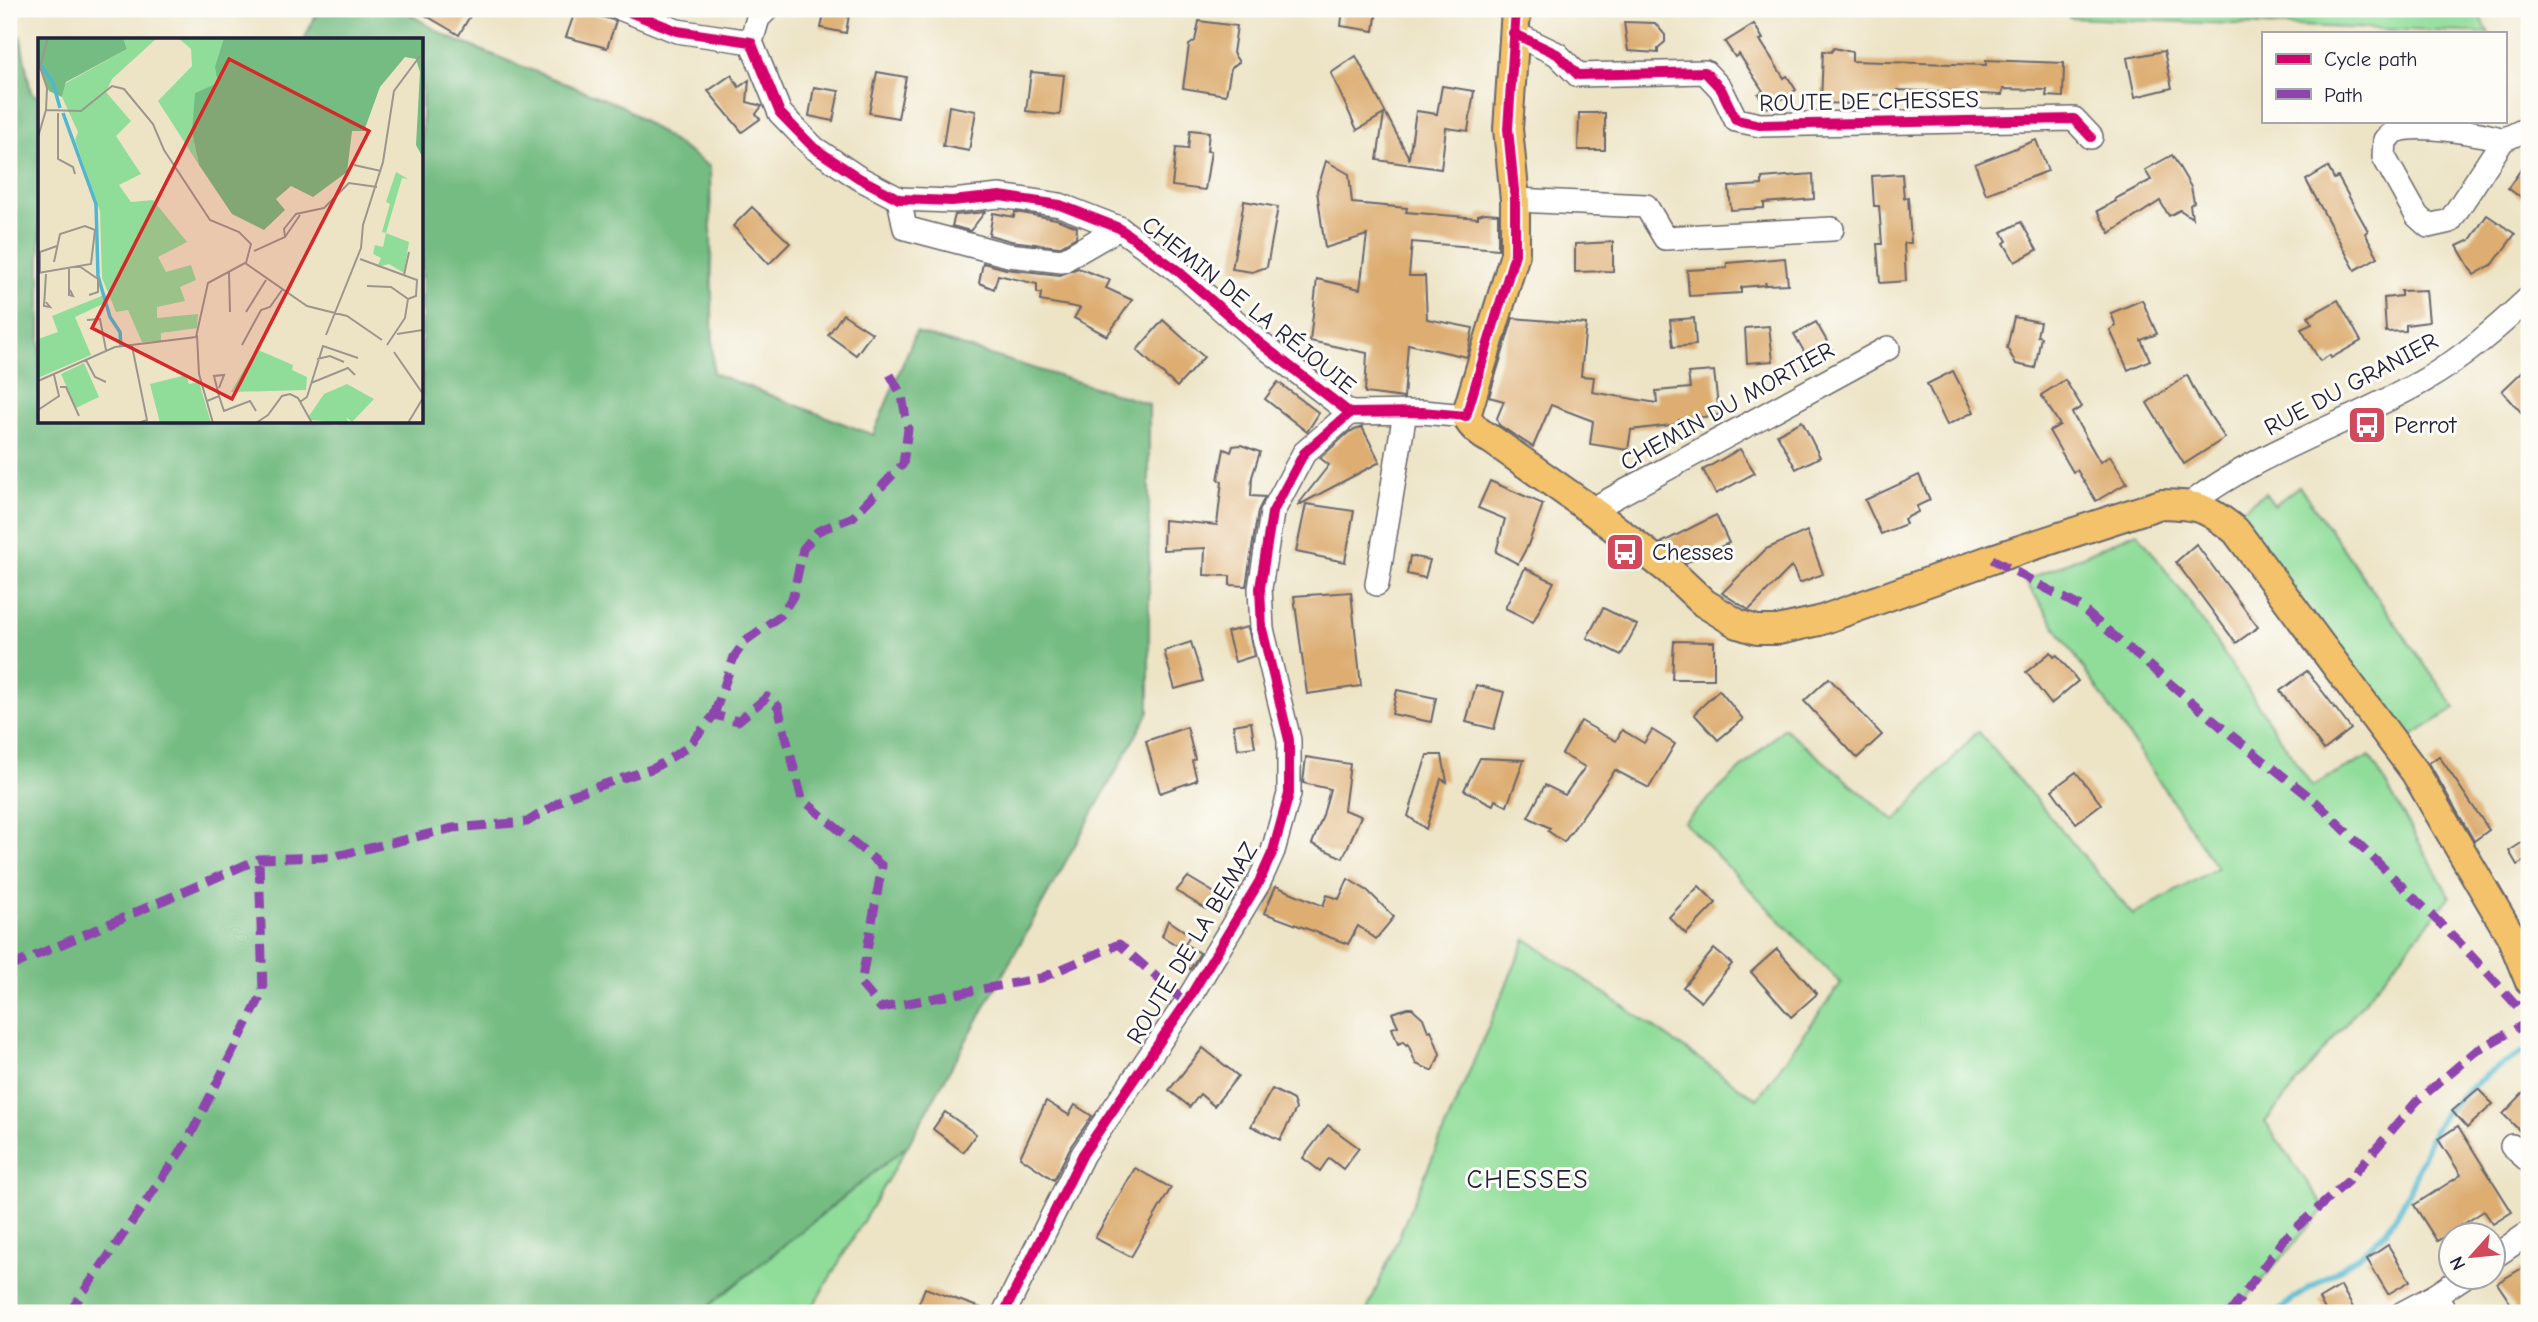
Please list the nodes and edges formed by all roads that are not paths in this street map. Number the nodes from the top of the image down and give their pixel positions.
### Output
1 (622, 9) edge
2 (767, 9) edge
3 (1515, 21) edge
4 (751, 42) junction
5 (2529, 128) edge
6 (2091, 137) dead end
7 (2503, 139) junction
8 (900, 200) junction
9 (1516, 200) junction
10 (1119, 228) junction
11 (1832, 229) dead end
12 (2529, 298) edge
13 (1888, 348) dead end
14 (1405, 412) junction
15 (1350, 413) junction
16 (1466, 416) junction
17 (2190, 505) junction
18 (1591, 510) junction
19 (1377, 584) dead end
20 (2527, 964) edge
21 (2529, 1233) edge
22 (2506, 1249) edge
23 (2453, 1290) edge
24 (2440, 1305) edge
25 (1004, 1313) edge
26 (2403, 1313) edge

1 - 4 street
2 - 4 street
3 - 6 street, ROUTE DE CHESSES
3 - 9 main road, ROUTE DE CHESSES
4 - 8 street, CHEMIN DE LA RÉJOUIE
5 - 7 street
7 - 7 street
8 - 10 street, CHEMIN DE LA RÉJOUIE
8 - 10 street, CHEMIN DE LA RÉJOUIE
9 - 11 street
9 - 16 main road, ROUTE DE CHESSES
10 - 15 street, CHEMIN DE LA RÉJOUIE
12 - 17 street, RUE DU GRANIER
13 - 18 street, CHEMIN DU MORTIER
14 - 15 street
14 - 16 street
14 - 19 street
15 - 25 street, ROUTE DE LA BEMAZ
16 - 18 main road
17 - 18 main road
17 - 20 main road
21 - 22 street
23 - 24 street
24 - 26 street

